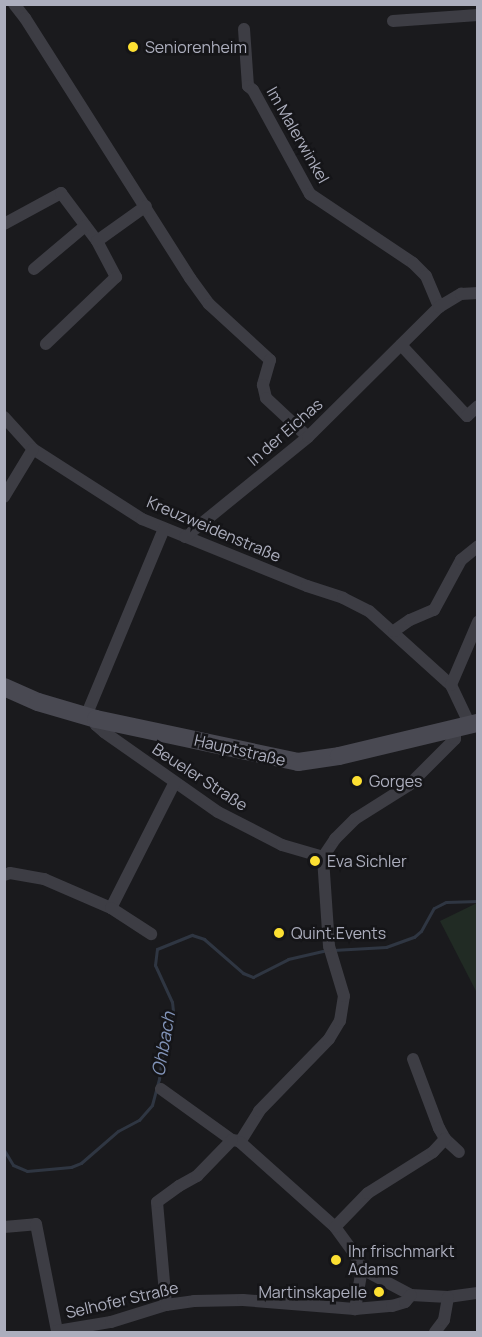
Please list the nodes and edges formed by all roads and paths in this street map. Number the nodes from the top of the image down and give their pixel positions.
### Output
1 (14, 4) edge
2 (477, 15) edge
3 (393, 21) dead end
4 (244, 29) dead end
5 (146, 206) junction
6 (4, 224) edge
7 (86, 226) junction
8 (97, 241) junction
9 (34, 269) dead end
10 (477, 293) edge
11 (439, 307) junction
12 (46, 344) dead end
13 (401, 345) junction
14 (477, 406) edge
15 (4, 417) edge
16 (308, 437) junction
17 (33, 449) junction
18 (4, 497) edge
19 (164, 529) junction
20 (185, 537) junction
21 (477, 546) edge
22 (477, 622) edge
23 (394, 631) junction
24 (452, 685) junction
25 (4, 687) edge
26 (91, 717) junction
27 (467, 726) edge
28 (175, 782) junction
29 (323, 857) junction
30 (4, 875) edge
31 (111, 908) junction
32 (151, 934) dead end
33 (413, 1059) dead end
34 (160, 1089) dead end
35 (445, 1138) junction
36 (236, 1141) junction
37 (459, 1152) dead end
38 (4, 1227) edge
39 (335, 1227) junction
40 (362, 1269) junction
41 (477, 1293) edge
42 (411, 1295) junction
43 (448, 1297) junction
44 (166, 1305) junction
45 (355, 1309) junction
46 (57, 1332) edge
47 (435, 1332) edge

1 - 5 street
2 - 3 street
4 - 11 street, Im Malerwinkel
5 - 8 street
5 - 16 street
6 - 7 street
7 - 8 street
7 - 9 street
8 - 12 street
10 - 11 street, In der Eichas
11 - 13 street, In der Eichas
13 - 14 street
13 - 16 street, In der Eichas
15 - 17 street, Kreuzweidenstraße
16 - 20 street, In der Eichas
17 - 18 street
17 - 19 street, Kreuzweidenstraße
19 - 20 street, Kreuzweidenstraße
19 - 26 street
20 - 23 street, Kreuzweidenstraße
21 - 23 street
22 - 24 street
23 - 24 street, Kreuzweidenstraße
24 - 27 street, Kreuzweidenstraße
25 - 26 main road, Hauptstraße
26 - 27 main road, Hauptstraße
26 - 28 street, Beueler Straße
27 - 29 street
28 - 29 street, Beueler Straße
28 - 31 street
29 - 36 street
30 - 31 street
31 - 32 street
33 - 35 street
34 - 36 street
35 - 37 street
35 - 39 street
36 - 39 street
36 - 44 street
38 - 46 street
39 - 40 street
40 - 42 street
40 - 45 street
41 - 43 street, Selhofer Straße
42 - 43 street, Selhofer Straße
42 - 45 street, Selhofer Straße
43 - 47 street
44 - 45 street, Selhofer Straße
44 - 46 street, Selhofer Straße

